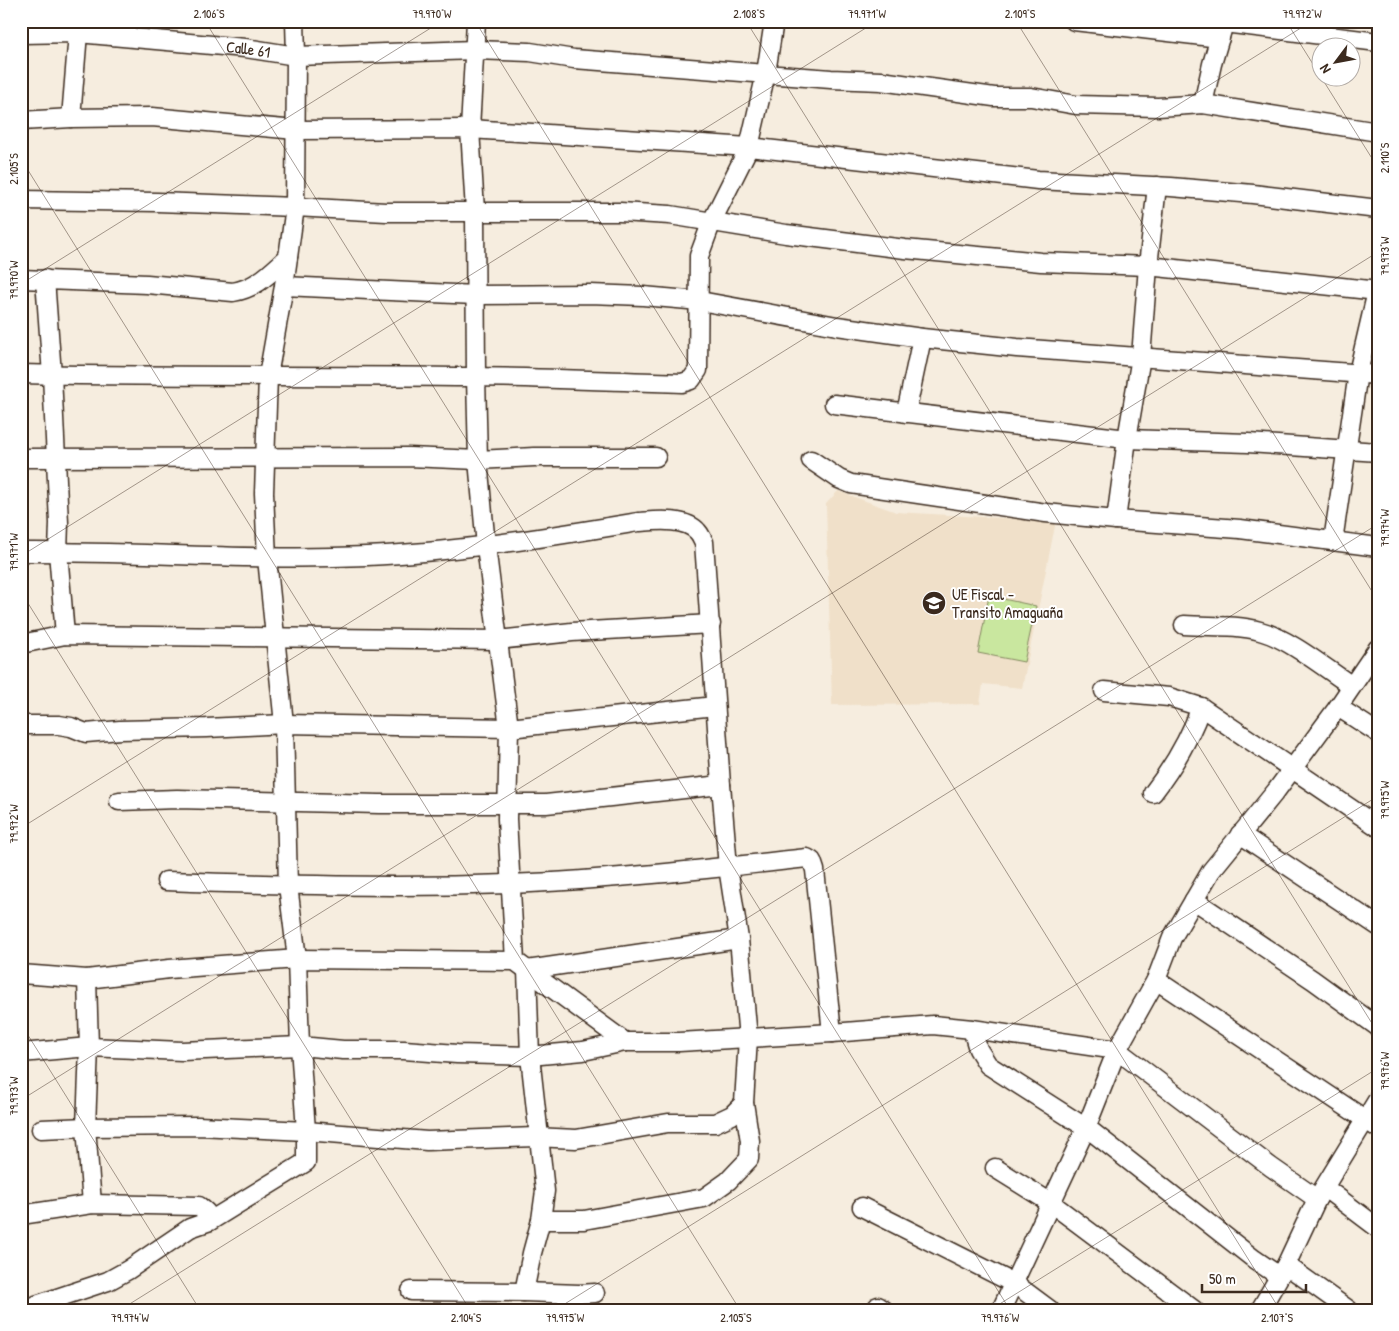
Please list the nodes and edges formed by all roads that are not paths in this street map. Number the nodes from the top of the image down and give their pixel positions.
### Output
1 (295, 21) edge
2 (476, 21) edge
3 (774, 21) edge
4 (1074, 21) edge
5 (1093, 22) edge
6 (78, 27) edge
7 (1223, 27) edge
8 (21, 34) edge
9 (1378, 42) edge
10 (475, 50) junction
11 (296, 56) junction
12 (766, 73) junction
13 (1203, 104) junction
14 (71, 118) junction
15 (21, 121) edge
16 (470, 129) junction
17 (296, 130) junction
18 (1378, 132) edge
19 (749, 147) junction
20 (1157, 186) junction
21 (21, 200) edge
22 (295, 207) junction
23 (1378, 209) edge
24 (475, 211) junction
25 (712, 221) junction
26 (288, 257) junction
27 (1148, 266) junction
28 (21, 279) edge
29 (45, 279) junction
30 (284, 286) junction
31 (1377, 289) edge
32 (475, 295) junction
33 (700, 301) junction
34 (922, 338) junction
35 (1141, 357) junction
36 (1358, 373) junction
37 (21, 374) edge
38 (52, 375) junction
39 (1378, 375) edge
40 (268, 376) junction
41 (476, 378) junction
42 (834, 404) dead end
43 (906, 412) junction
44 (1127, 439) junction
45 (1346, 448) junction
46 (1378, 452) edge
47 (264, 457) junction
48 (656, 457) dead end
49 (21, 458) edge
50 (56, 458) junction
51 (478, 460) junction
52 (811, 460) dead end
53 (1116, 520) junction
54 (1333, 541) junction
55 (486, 546) junction
56 (1378, 547) edge
57 (21, 552) edge
58 (58, 552) junction
59 (267, 558) junction
60 (711, 624) junction
61 (1184, 625) dead end
62 (65, 635) junction
63 (276, 638) junction
64 (498, 640) junction
65 (21, 644) edge
66 (1378, 648) edge
67 (1352, 686) junction
68 (1104, 692) dead end
69 (715, 706) junction
70 (1201, 707) junction
71 (1338, 707) junction
72 (284, 724) junction
73 (21, 725) edge
74 (509, 728) junction
75 (1378, 733) edge
76 (1292, 768) junction
77 (721, 785) junction
78 (1153, 792) dead end
79 (287, 800) junction
80 (119, 801) dead end
81 (507, 804) junction
82 (1378, 827) edge
83 (1240, 834) junction
84 (728, 867) junction
85 (166, 881) dead end
86 (510, 884) junction
87 (288, 885) junction
88 (1194, 900) junction
89 (1378, 926) edge
90 (739, 939) junction
91 (297, 959) junction
92 (521, 966) junction
93 (21, 974) edge
94 (87, 979) junction
95 (1156, 980) junction
96 (1378, 1027) edge
97 (972, 1029) junction
98 (832, 1033) junction
99 (748, 1038) junction
100 (625, 1042) junction
101 (300, 1046) junction
102 (89, 1047) junction
103 (1117, 1050) junction
104 (21, 1053) edge
105 (530, 1056) junction
106 (1378, 1099) edge
107 (744, 1103) junction
108 (1372, 1123) edge
109 (86, 1127) junction
110 (1086, 1128) junction
111 (41, 1129) dead end
112 (306, 1131) junction
113 (540, 1137) junction
114 (995, 1168) dead end
115 (1321, 1194) junction
116 (1051, 1203) junction
117 (92, 1204) junction
118 (862, 1207) dead end
119 (21, 1215) edge
120 (541, 1220) junction
121 (210, 1221) junction
122 (1378, 1228) edge
123 (1282, 1270) junction
124 (1014, 1284) junction
125 (411, 1291) dead end
126 (524, 1292) junction
127 (595, 1293) dead end
128 (32, 1306) edge
129 (1001, 1310) edge
130 (1050, 1310) edge
131 (1194, 1310) edge
132 (1260, 1310) edge
133 (1348, 1310) edge

1 - 11 street
2 - 10 street
3 - 12 street
4 - 5 street
5 - 7 street
6 - 8 street, Calle 61
6 - 11 street, Calle 61
6 - 14 street
7 - 9 street
7 - 13 street
10 - 11 street, Calle 61
10 - 12 street, Calle 61
10 - 16 street
11 - 17 street
12 - 13 street, Calle 61
12 - 19 street
13 - 18 street, Calle 61
14 - 15 street
14 - 17 street
16 - 17 street
16 - 19 street
16 - 24 street
17 - 22 street
19 - 20 street
19 - 25 street
20 - 23 street
20 - 27 street
21 - 22 street
22 - 24 street
22 - 26 street
24 - 25 street
24 - 32 street
25 - 27 street
25 - 33 street
26 - 29 street
26 - 30 street
27 - 31 street
27 - 35 street
28 - 29 street
29 - 38 street
30 - 32 street
30 - 40 street
31 - 36 street
32 - 33 street
32 - 41 street
33 - 34 street
33 - 41 street
34 - 35 street
34 - 43 street
35 - 36 street
35 - 44 street
36 - 39 street
36 - 45 street
37 - 38 street
38 - 40 street
38 - 50 street
40 - 41 street
40 - 47 street
41 - 51 street
42 - 43 street
43 - 44 street
44 - 45 street
44 - 53 street
45 - 46 street
45 - 54 street
47 - 50 street
47 - 51 street
47 - 59 street
48 - 51 street
49 - 50 street
50 - 58 street
51 - 55 street
52 - 53 street
53 - 54 street
54 - 56 street
55 - 59 street
55 - 60 street
55 - 64 street
57 - 58 street
58 - 59 street
58 - 62 street
59 - 63 street
60 - 64 street
60 - 69 street
61 - 67 street
62 - 63 street
62 - 65 street
63 - 64 street
63 - 72 street
64 - 74 street
66 - 67 street
67 - 71 street
68 - 70 street
69 - 74 street
69 - 77 street
70 - 76 street
70 - 78 street
71 - 75 street
71 - 76 street
72 - 73 street
72 - 74 street
72 - 79 street
74 - 81 street
76 - 82 street
76 - 83 street
77 - 81 street
77 - 84 street
79 - 80 street
79 - 81 street
79 - 87 street
81 - 86 street
83 - 88 street
83 - 89 street
84 - 86 street
84 - 90 street
84 - 98 street
85 - 87 street
86 - 87 street
86 - 92 street
87 - 91 street
88 - 95 street
88 - 96 street
90 - 92 street
90 - 99 street
91 - 92 street
91 - 94 street
91 - 101 street
92 - 100 street
92 - 105 street
93 - 94 street
94 - 102 street
95 - 103 street
95 - 108 street
97 - 98 street
97 - 103 street
97 - 110 street
98 - 99 street
99 - 100 street
99 - 107 street
100 - 105 street
101 - 102 street
101 - 105 street
101 - 112 street
102 - 104 street
102 - 109 street
103 - 110 street
103 - 115 street
105 - 113 street
106 - 108 street
107 - 113 street
107 - 120 street
108 - 115 street
109 - 111 street
109 - 112 street
109 - 117 street
110 - 116 street
110 - 123 street
112 - 113 street
112 - 121 street
113 - 120 street
114 - 116 street
115 - 122 street
115 - 123 street
116 - 124 street
116 - 131 street
117 - 119 street
117 - 121 street
118 - 124 street
120 - 126 street
121 - 128 street
123 - 132 street
123 - 133 street
124 - 129 street
124 - 130 street
125 - 126 street
126 - 127 street

